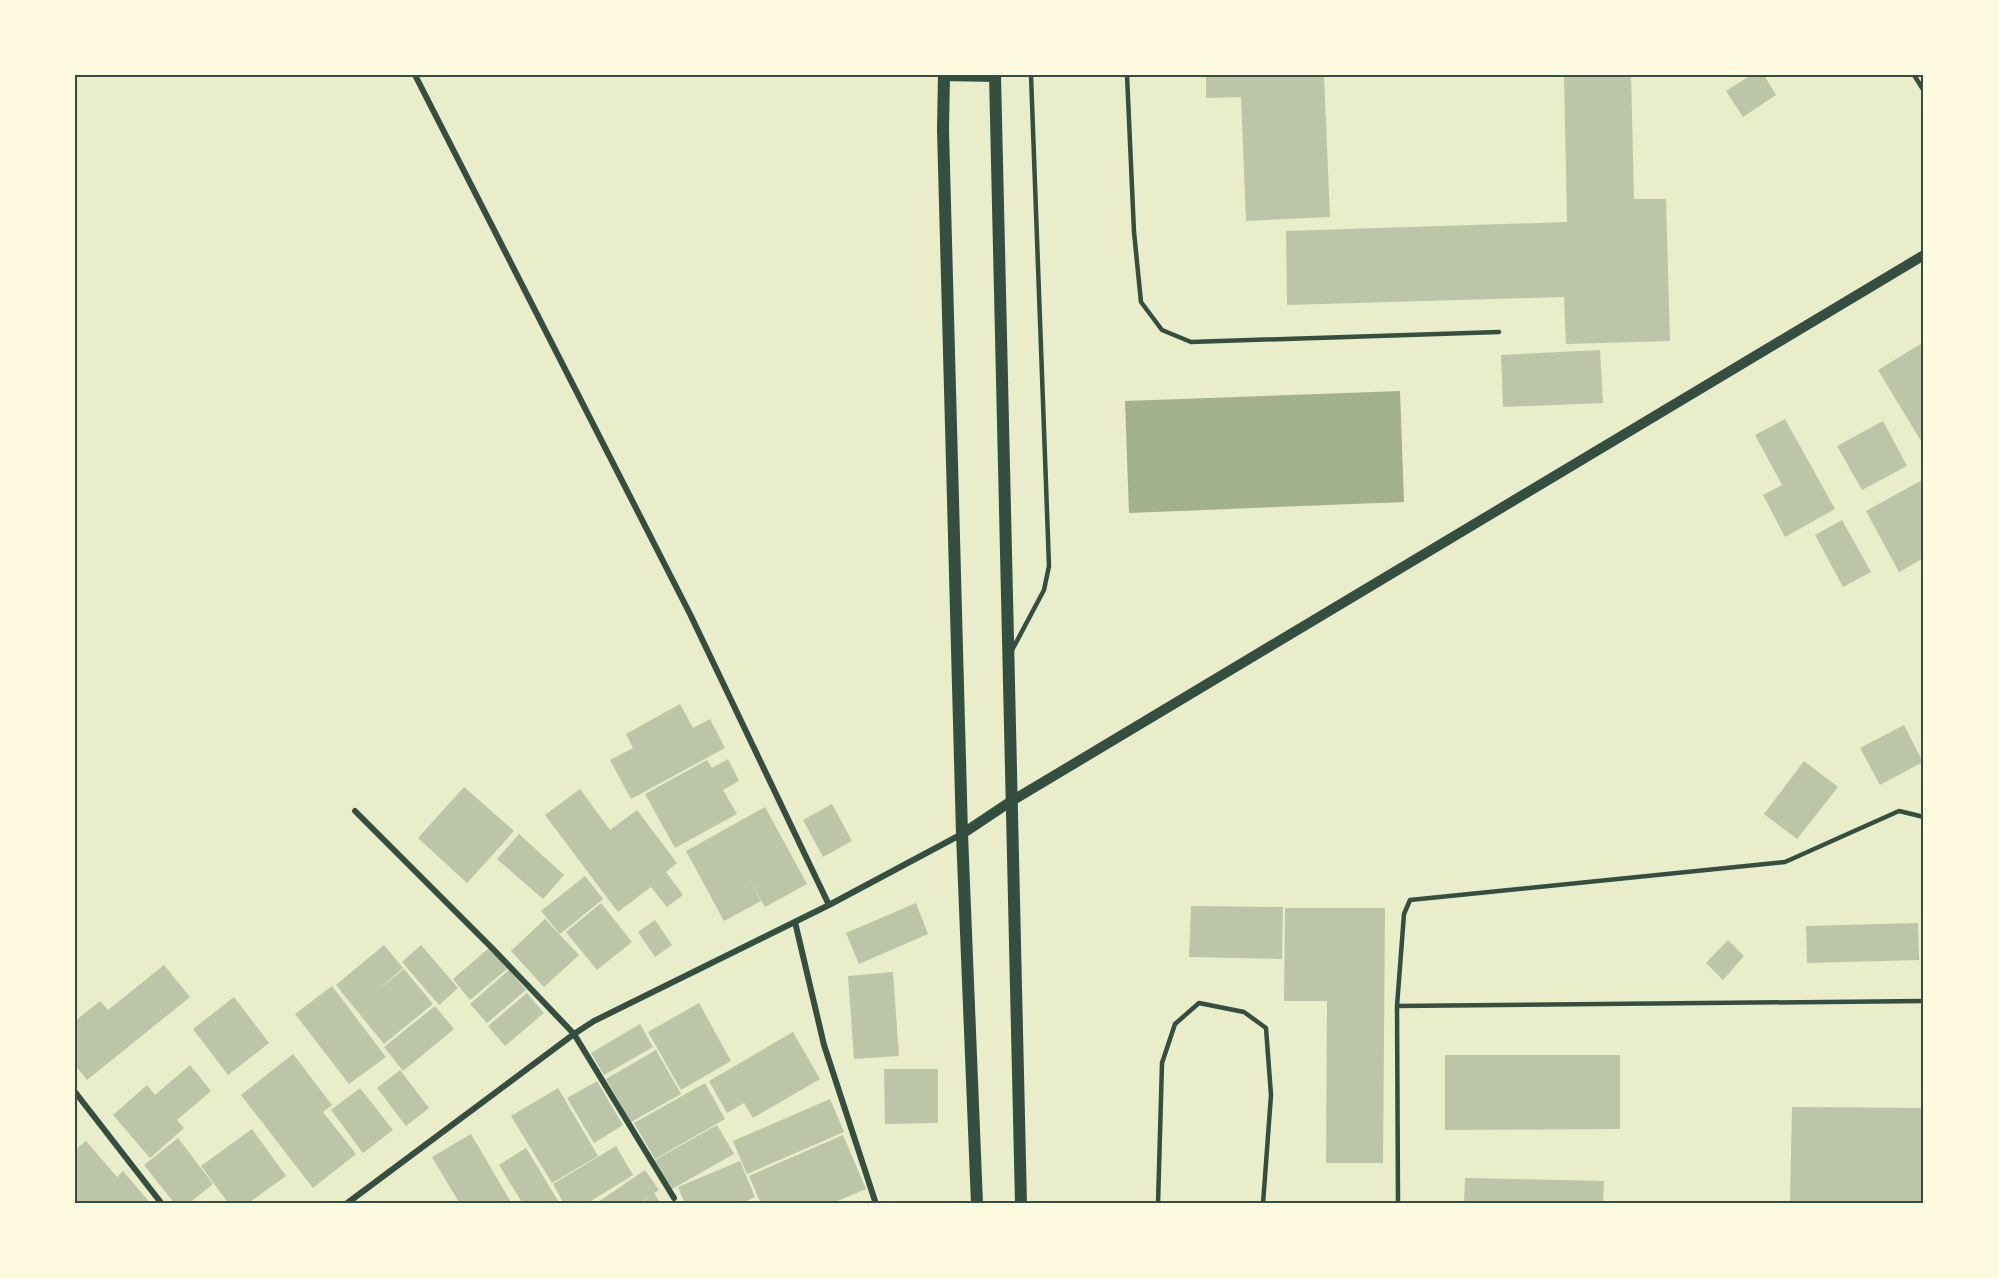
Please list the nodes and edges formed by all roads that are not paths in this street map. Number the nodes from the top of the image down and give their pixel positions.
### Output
1 (415, 75) edge
2 (944, 75) edge
3 (1031, 75) edge
4 (1127, 75) edge
5 (1914, 75) edge
6 (995, 76) edge
7 (1924, 91) edge
8 (1924, 255) edge
9 (1499, 332) dead end
10 (1007, 659) junction
11 (1011, 802) junction
12 (355, 811) dead end
13 (1924, 817) edge
14 (962, 834) junction
15 (829, 905) junction
16 (795, 922) junction
17 (1924, 1001) edge
18 (1397, 1006) junction
19 (574, 1034) junction
20 (75, 1092) edge
21 (674, 1198) dead end
22 (162, 1204) edge
23 (346, 1204) edge
24 (876, 1204) edge
25 (977, 1204) edge
26 (1021, 1204) edge
27 (1158, 1204) edge
28 (1263, 1204) edge
29 (1398, 1204) edge

1 - 15 street
2 - 6 main road
2 - 14 main road
3 - 10 lane
4 - 9 lane
5 - 7 lane
6 - 10 main road
8 - 11 street
10 - 11 main road
11 - 14 street
11 - 26 main road
12 - 19 street
13 - 18 lane
14 - 15 street
14 - 25 main road
15 - 16 street
16 - 19 street
16 - 24 street
17 - 18 lane
18 - 29 lane
19 - 21 street
19 - 23 street
20 - 22 street
27 - 28 lane

